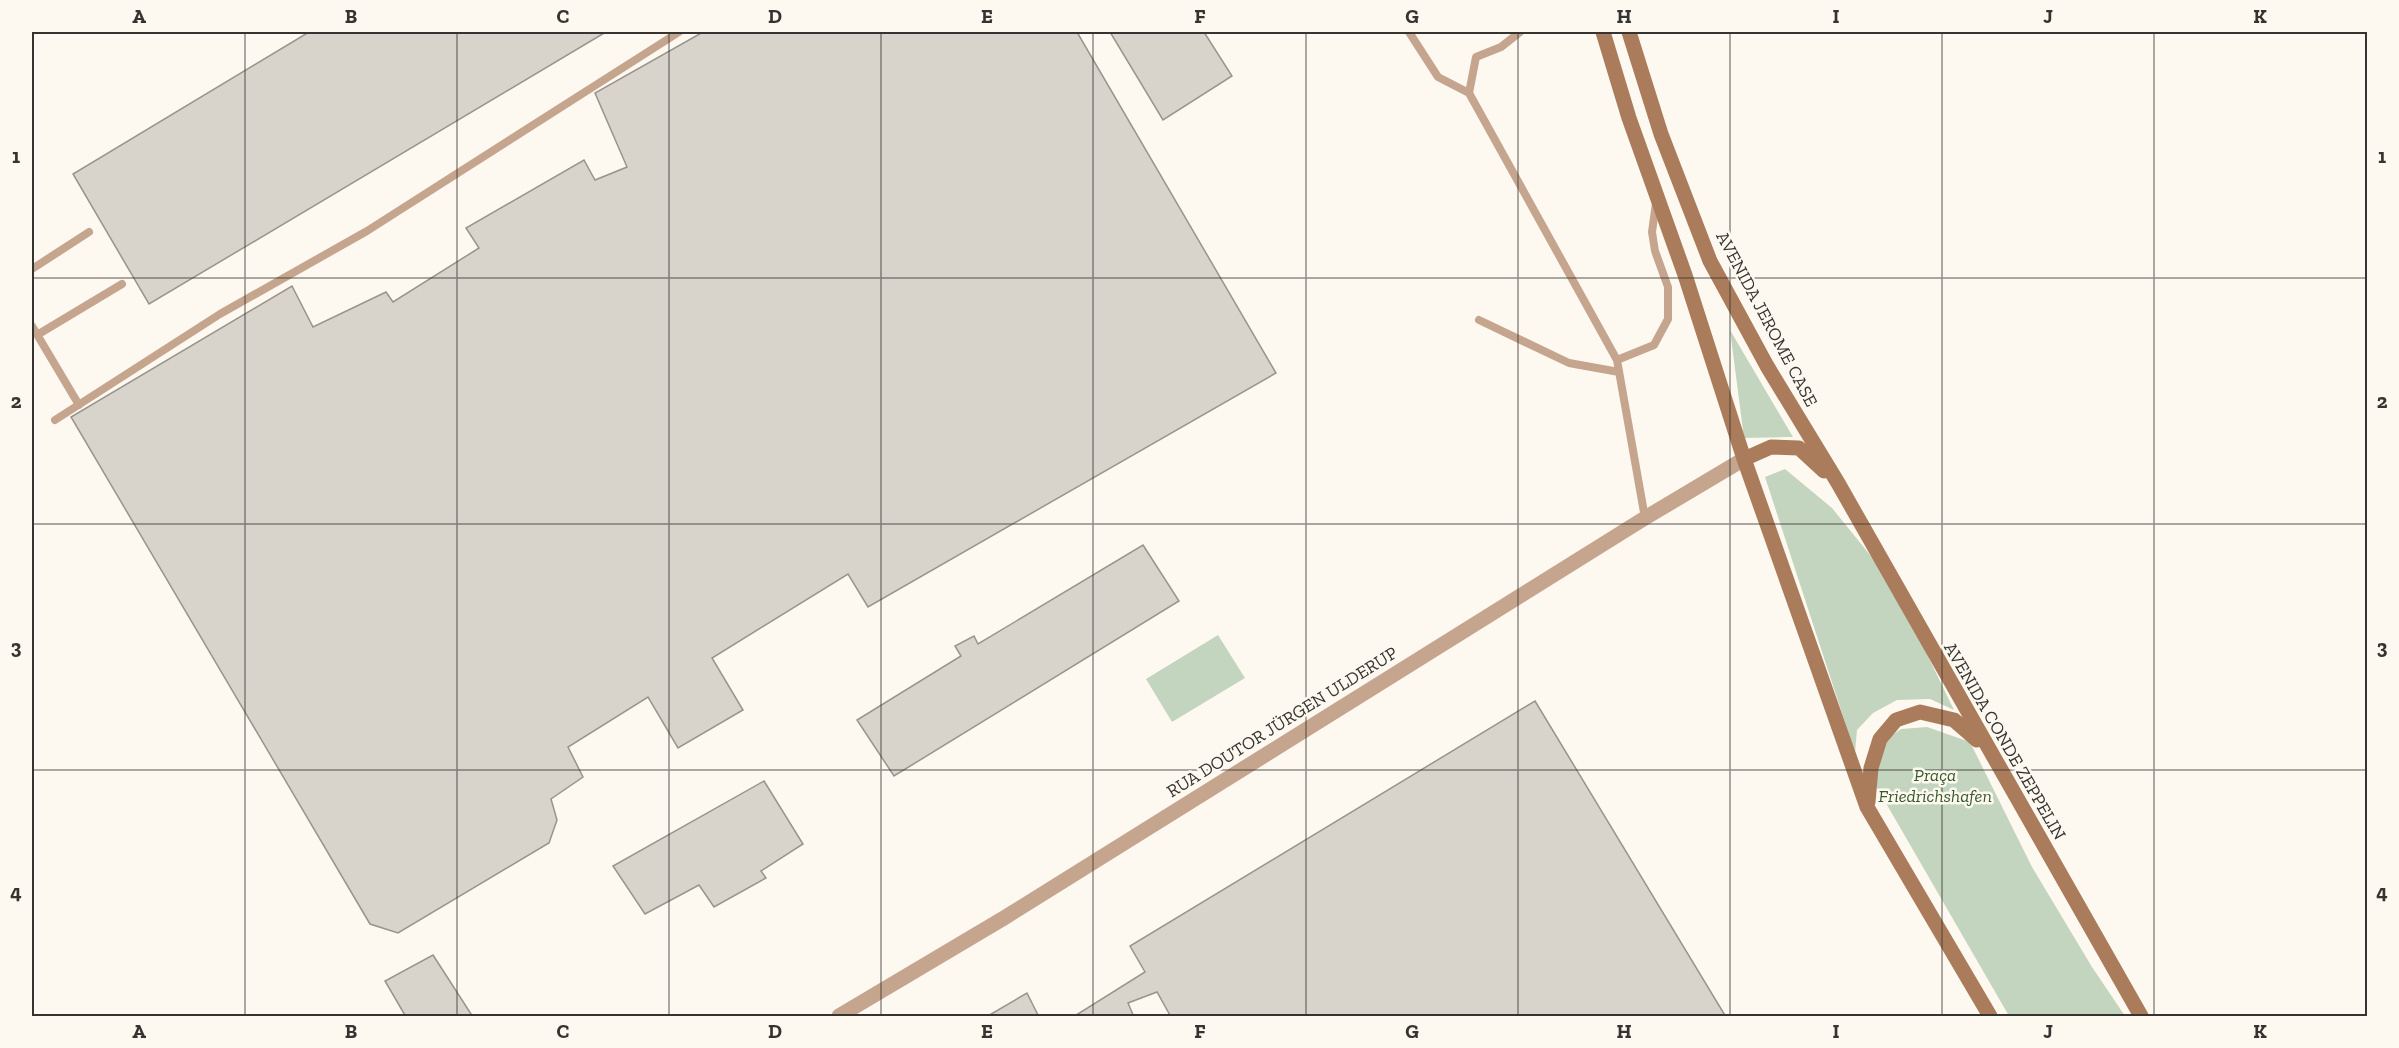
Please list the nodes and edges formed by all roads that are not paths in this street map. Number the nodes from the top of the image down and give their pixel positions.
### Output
1 (680, 32) edge
2 (1409, 32) edge
3 (1520, 32) edge
4 (1602, 32) edge
5 (1629, 32) edge
6 (1469, 93) junction
7 (1657, 197) junction
8 (89, 232) dead end
9 (32, 269) edge
10 (122, 284) dead end
11 (1479, 320) dead end
12 (32, 326) edge
13 (37, 335) junction
14 (1617, 360) junction
15 (1619, 372) junction
16 (79, 405) junction
17 (55, 420) dead end
18 (1744, 459) junction
19 (1838, 483) junction
20 (1645, 518) junction
21 (1986, 747) junction
22 (1867, 807) junction
23 (839, 1017) edge
24 (1990, 1017) edge
25 (2141, 1017) edge

1 - 16 lane
2 - 6 lane
3 - 6 lane
4 - 7 main road
5 - 19 main road, AVENIDA JEROME CASE
6 - 14 lane
7 - 14 lane
7 - 18 main road
8 - 9 lane
10 - 13 lane
11 - 15 lane
12 - 13 lane
13 - 16 lane
14 - 15 lane
15 - 20 lane
16 - 17 lane
18 - 19 main road
18 - 20 street, RUA DOUTOR JÜRGEN ULDERUP
18 - 22 main road
19 - 21 main road, AVENIDA CONDE ZEPPELIN
20 - 23 street, RUA DOUTOR JÜRGEN ULDERUP
21 - 22 main road
21 - 25 main road, AVENIDA CONDE ZEPPELIN
22 - 24 main road

